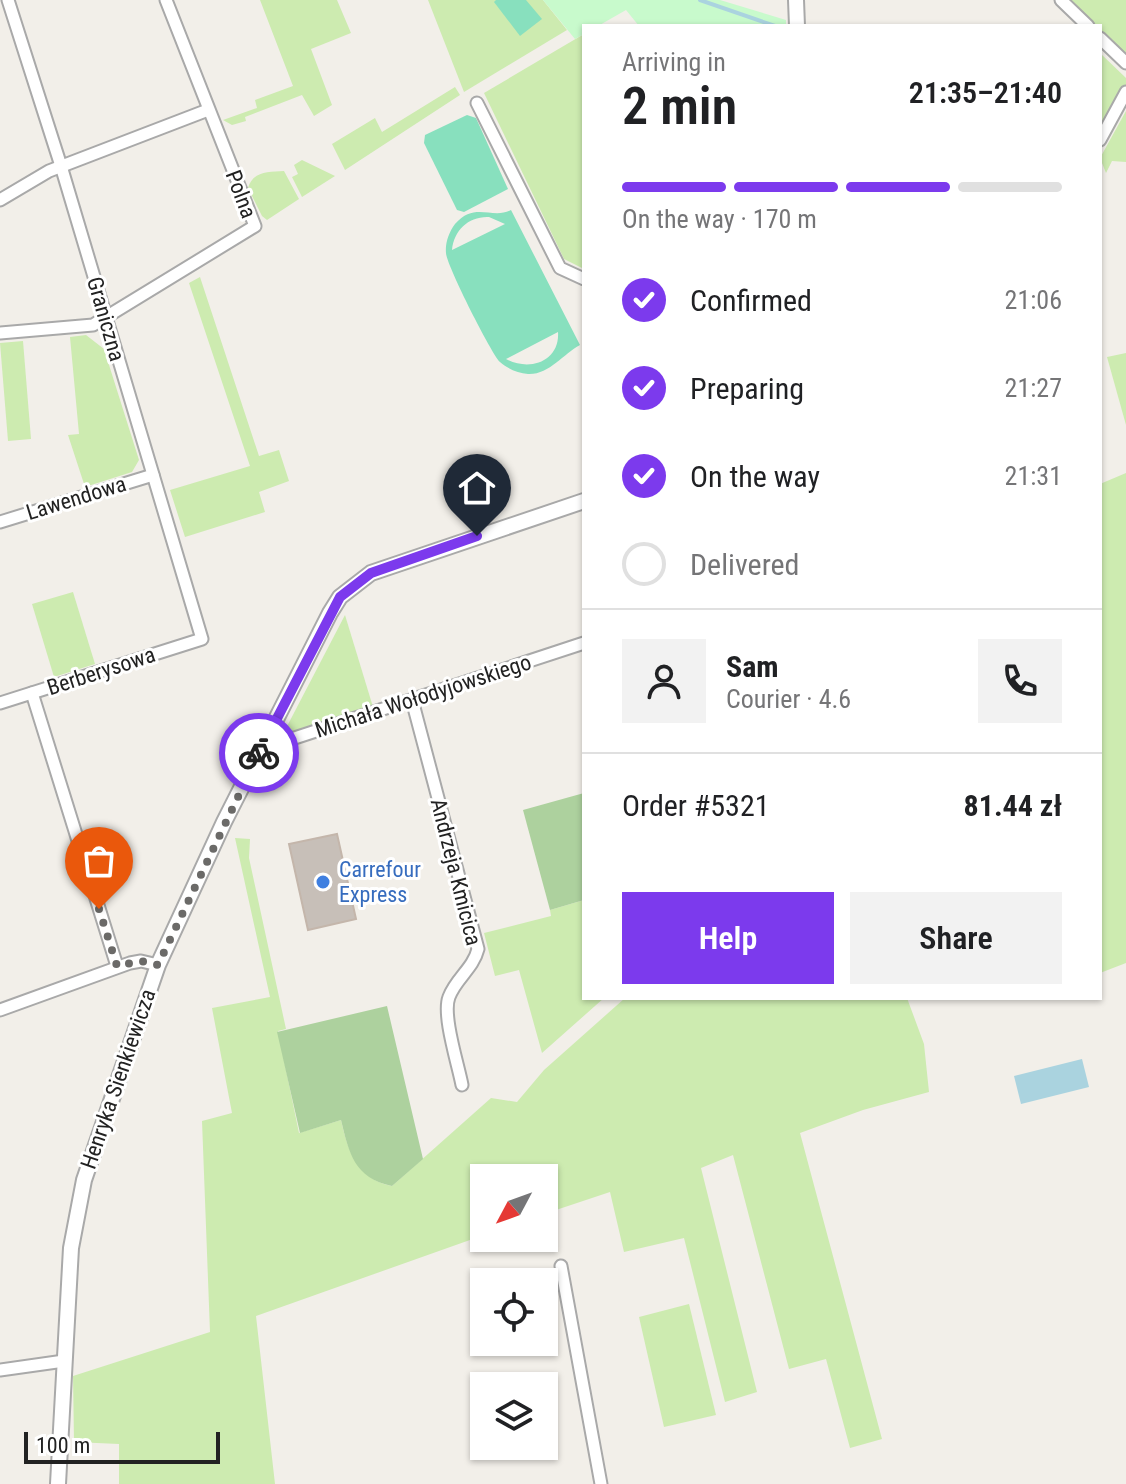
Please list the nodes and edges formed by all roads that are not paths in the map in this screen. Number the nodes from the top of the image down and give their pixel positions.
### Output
1 (166, 0) edge
2 (796, 0) edge
3 (1061, 0) edge
4 (6, 8) edge
5 (797, 24) edge
6 (1086, 24) edge
7 (1102, 40) edge
8 (1126, 63) edge
9 (1126, 92) edge
10 (477, 103) dead end
11 (208, 110) junction
12 (1102, 136) edge
13 (61, 166) junction
14 (0, 200) edge
15 (582, 278) edge
16 (106, 318) junction
17 (0, 333) edge
18 (153, 475) junction
19 (582, 502) edge
20 (0, 522) edge
21 (202, 639) joint
22 (582, 644) edge
23 (32, 693) junction
24 (412, 700) junction
25 (0, 703) edge
26 (261, 749) junction
27 (158, 965) junction
28 (117, 966) junction
29 (0, 1010) edge
30 (462, 1085) dead end
31 (561, 1266) dead end
32 (64, 1361) junction
33 (0, 1370) edge
34 (58, 1484) edge
35 (601, 1484) edge

1 - 11 street, Polna
2 - 5 street
3 - 6 street
4 - 13 street, Graniczna
7 - 8 street
9 - 12 street
10 - 15 street
11 - 13 street
11 - 16 street, Polna
13 - 14 street
13 - 16 street, Graniczna
16 - 17 street, Polna
16 - 18 street, Graniczna
18 - 20 street, Lawendowa
18 - 21 street, Graniczna
19 - 26 street, Henryka Sienkiewicza
21 - 23 street, Berberysowa
22 - 24 street, Michała Wołodyjowskiego
23 - 25 street, Berberysowa
23 - 28 street
24 - 26 street, Michała Wołodyjowskiego
24 - 30 street, Andrzeja Kmicica
26 - 27 street, Henryka Sienkiewicza
27 - 28 street
27 - 32 street, Henryka Sienkiewicza
28 - 29 street
31 - 35 street
32 - 33 street
32 - 34 street, Henryka Sienkiewicza

